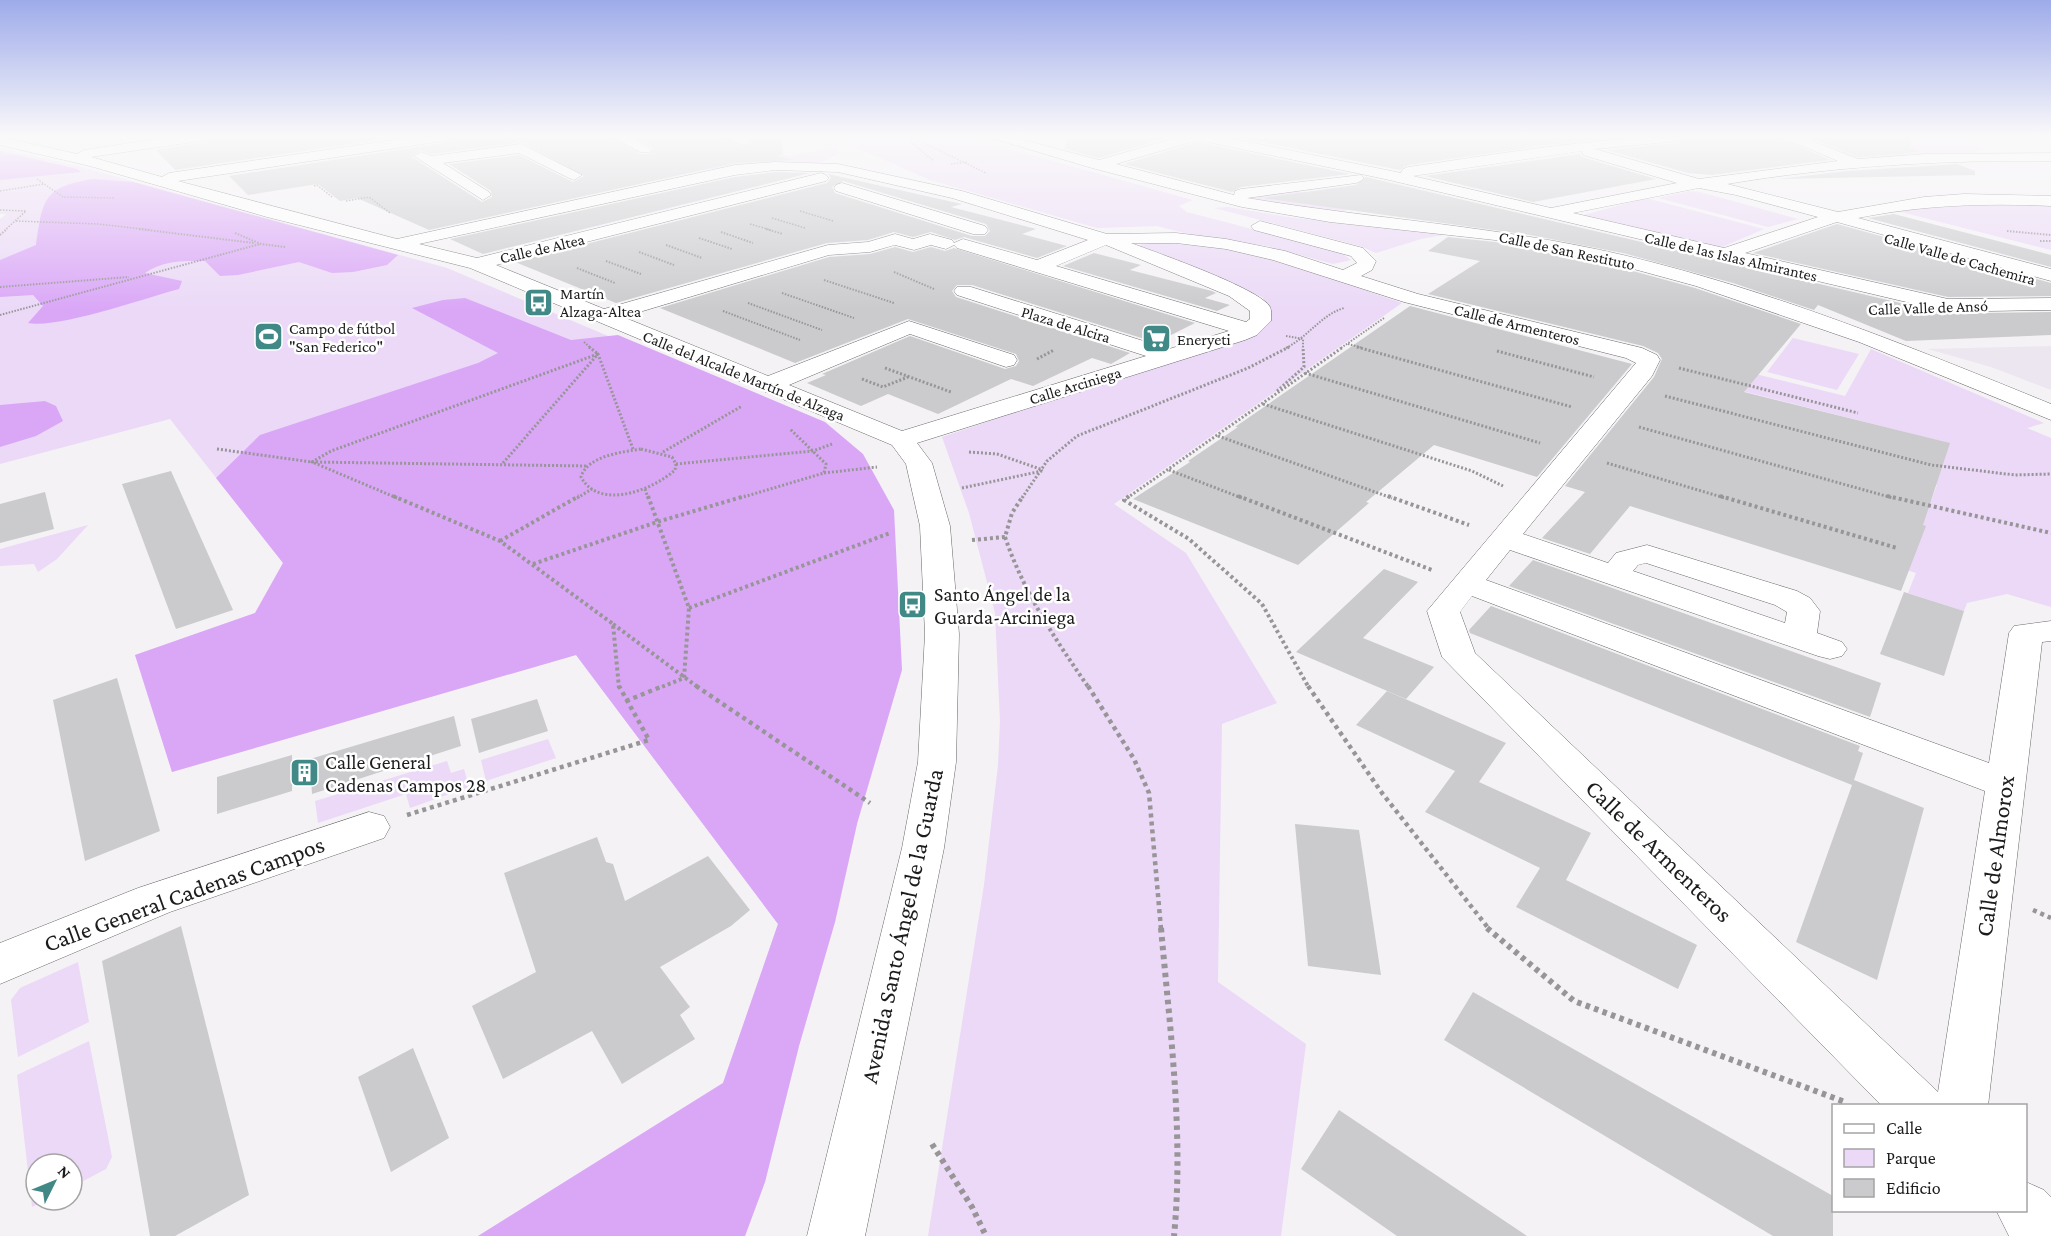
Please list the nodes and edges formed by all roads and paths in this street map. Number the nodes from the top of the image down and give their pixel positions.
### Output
1 (221, 195) edge
2 (621, 195) edge
3 (760, 195) edge
4 (864, 195) edge
5 (951, 195) edge
6 (1209, 195) edge
7 (1235, 195) edge
8 (1472, 195) edge
9 (1638, 195) edge
10 (1729, 195) edge
11 (1942, 195) edge
12 (751, 197) junction
13 (1218, 197) junction
14 (1953, 199) junction
15 (2051, 201) edge
16 (722, 204) junction
17 (1003, 207) junction
18 (701, 209) junction
19 (0, 210) edge
20 (1203, 210) dead end
21 (1549, 213) junction
22 (671, 216) junction
23 (1829, 219) junction
24 (16, 221) junction
25 (1242, 221) dead end
26 (650, 222) junction
27 (956, 223) junction
28 (620, 229) junction
29 (1998, 229) dead end
30 (0, 235) edge
31 (1495, 235) junction
32 (2051, 235) edge
33 (593, 236) junction
34 (895, 239) junction
35 (1104, 240) junction
36 (398, 243) junction
37 (966, 243) junction
38 (560, 244) junction
39 (870, 247) junction
40 (828, 250) junction
41 (532, 251) junction
42 (441, 254) junction
43 (1724, 254) junction
44 (801, 258) junction
45 (403, 264) dead end
46 (477, 264) junction
47 (779, 264) junction
48 (1039, 266) junction
49 (894, 272) dead end
50 (747, 273) junction
51 (2051, 275) edge
52 (138, 276) junction
53 (1346, 276) junction
54 (818, 278) dead end
55 (720, 281) junction
56 (2051, 284) edge
57 (0, 286) edge
58 (938, 290) dead end
59 (688, 291) junction
60 (776, 291) dead end
61 (964, 291) dead end
62 (1412, 298) junction
63 (658, 299) junction
64 (747, 303) dead end
65 (2051, 304) edge
66 (1945, 305) junction
67 (718, 309) dead end
68 (0, 315) edge
69 (600, 316) junction
70 (1806, 316) junction
71 (1380, 321) junction
72 (1392, 324) dead end
73 (902, 330) junction
74 (1249, 330) junction
75 (1308, 334) dead end
76 (1348, 344) junction
77 (599, 345) dead end
78 (850, 351) junction
79 (1494, 351) dead end
80 (598, 354) junction
81 (1169, 356) junction
82 (1006, 360) dead end
83 (1304, 367) dead end
84 (1640, 373) junction
85 (768, 385) junction
86 (730, 402) dead end
87 (749, 402) dead end
88 (1262, 405) junction
89 (741, 406) junction
90 (750, 410) dead end
91 (997, 410) junction
92 (1858, 413) dead end
93 (2051, 413) edge
94 (1605, 417) junction
95 (787, 425) dead end
96 (1218, 436) junction
97 (217, 449) dead end
98 (633, 449) junction
99 (813, 451) junction
100 (662, 452) junction
101 (965, 452) dead end
102 (889, 454) junction
103 (312, 462) junction
104 (503, 463) junction
105 (676, 464) junction
106 (587, 466) junction
107 (1043, 470) junction
108 (1169, 470) junction
109 (824, 473) junction
110 (2051, 474) edge
111 (592, 489) junction
112 (645, 489) junction
113 (957, 489) dead end
114 (1534, 501) junction
115 (657, 522) junction
116 (890, 532) dead end
117 (2051, 533) edge
118 (1005, 537) junction
119 (1504, 538) junction
120 (971, 540) dead end
121 (500, 541) junction
122 (533, 564) junction
123 (1466, 583) junction
124 (689, 608) junction
125 (613, 624) junction
126 (2051, 631) edge
127 (1830, 649) dead end
128 (684, 678) junction
129 (626, 701) junction
130 (2005, 784) junction
131 (870, 803) dead end
132 (369, 827) joint
133 (0, 964) edge
134 (1850, 1104) edge
135 (1916, 1104) edge
136 (1962, 1104) edge
137 (932, 1144) dead end
138 (2026, 1212) edge
139 (836, 1236) edge
140 (986, 1236) edge
141 (1174, 1236) edge
142 (2049, 1236) edge

1 - 36 street, Calle del Alcalde Martín de Alzaga
2 - 36 street
3 - 12 street, Calle de Altea
4 - 27 street
5 - 17 street
6 - 13 street, Calle de San Restituto
7 - 13 street
8 - 21 street, Calle de las Islas Almirantes
9 - 21 street
10 - 23 street, Calle Valle de Cachemira
11 - 14 street
12 - 16 street, Calle de Altea
12 - 34 path
13 - 20 street
13 - 31 street, Calle de San Restituto
14 - 15 street
14 - 23 street
16 - 18 street, Calle de Altea
16 - 39 path
17 - 27 street
17 - 35 street
18 - 22 street, Calle de Altea
18 - 40 path
19 - 24 path
21 - 31 street
21 - 43 street, Calle de las Islas Almirantes
22 - 26 street, Calle de Altea
22 - 44 path
23 - 43 street
23 - 51 street, Calle Valle de Cachemira
23 - 56 street, Calle Valle de Cachemira
24 - 30 path
24 - 52 path
25 - 53 street
26 - 28 street, Calle de Altea
26 - 47 path
27 - 37 street
28 - 33 street, Calle de Altea
28 - 50 path
29 - 32 path
31 - 70 street, Calle de San Restituto
33 - 38 street, Calle de Altea
33 - 55 path
34 - 37 street
34 - 39 street
35 - 48 street
35 - 53 street, Calle de Armenteros
35 - 74 street
36 - 42 street, Calle del Alcalde Martín de Alzaga
37 - 48 street
38 - 41 street, Calle de Altea
38 - 59 path
39 - 40 street
40 - 44 street
41 - 46 street, Calle de Altea
41 - 63 path
42 - 45 street
42 - 46 street, Calle del Alcalde Martín de Alzaga
43 - 66 street, Calle de las Islas Almirantes
44 - 47 street
46 - 69 street, Calle del Alcalde Martín de Alzaga
47 - 50 street
48 - 74 street
49 - 58 path
50 - 55 street
52 - 57 path
52 - 68 path
53 - 62 street, Calle de Armenteros
54 - 73 path
55 - 59 street
59 - 63 street
60 - 73 path
61 - 81 street, Plaza de Alcira
62 - 71 path
62 - 84 street, Calle de Armenteros
63 - 69 street
64 - 78 path
65 - 66 street, Calle Valle de Ansó
66 - 70 street, Calle Valle de Ansó
67 - 78 path
69 - 85 street, Calle del Alcalde Martín de Alzaga
70 - 93 street, Calle de San Restituto
71 - 72 path
71 - 76 path
73 - 78 street
73 - 82 street
74 - 81 street, Calle Arciniega
75 - 107 path
76 - 88 path
76 - 94 path
77 - 80 path
78 - 85 street
78 - 91 path
79 - 84 path
80 - 98 path
80 - 103 path
80 - 104 path
81 - 91 street, Calle Arciniega
83 - 88 path
84 - 92 path
84 - 94 street, Calle de Armenteros
84 - 110 path
85 - 102 street, Calle del Alcalde Martín de Alzaga
86 - 89 path
87 - 89 path
88 - 96 path
88 - 114 path
89 - 90 path
89 - 100 path
91 - 102 street, Calle Arciniega
94 - 114 street, Calle de Armenteros
94 - 117 path
95 - 99 path
96 - 108 path
96 - 119 path
97 - 103 path
98 - 100 path
98 - 106 path
99 - 105 path
99 - 109 path
100 - 105 path
101 - 107 path
102 - 109 path
102 - 139 street, Avenida Santo Ángel de la Guarda
103 - 104 path
103 - 121 path
104 - 106 path
105 - 112 path
106 - 111 path
107 - 113 path
107 - 118 path
108 - 123 path
108 - 134 path
109 - 115 path
111 - 112 path
111 - 121 path
112 - 115 path
114 - 119 street, Calle de Armenteros
115 - 122 path
115 - 124 path
116 - 124 path
118 - 120 path
118 - 141 path
119 - 123 street, Calle de Armenteros
119 - 127 street
121 - 122 path
122 - 125 path
123 - 130 street
123 - 135 street, Calle de Armenteros
124 - 128 path
125 - 128 path
125 - 129 path
126 - 130 street, Calle de Almorox
128 - 129 path
128 - 131 path
129 - 132 path
130 - 136 street, Calle de Almorox
132 - 133 street, Calle General Cadenas Campos
137 - 140 path
138 - 142 street

